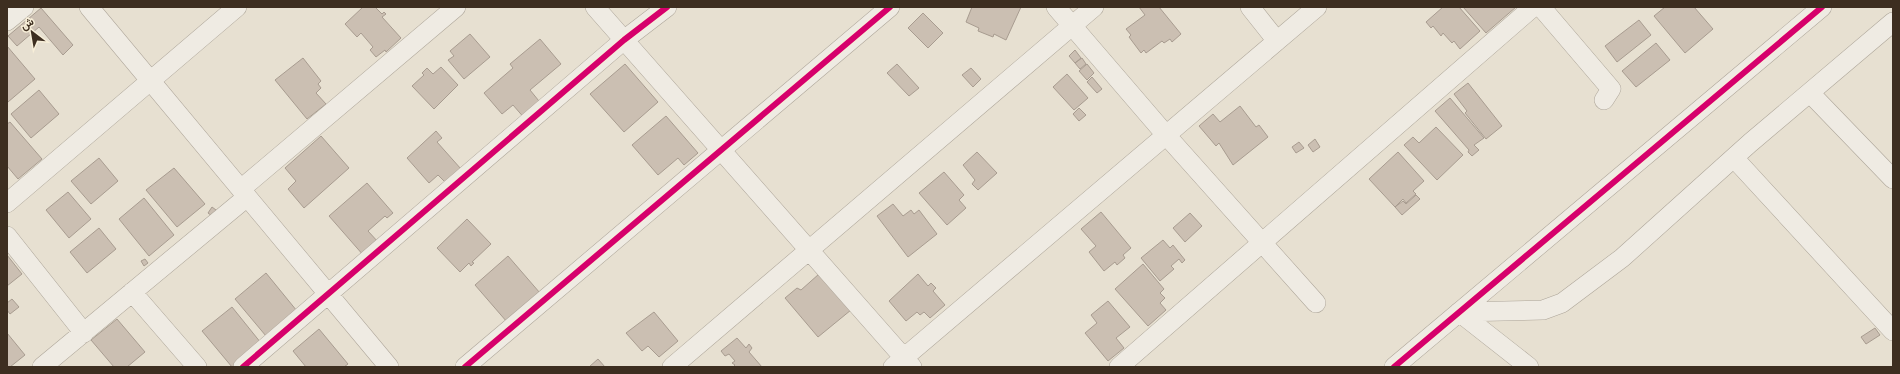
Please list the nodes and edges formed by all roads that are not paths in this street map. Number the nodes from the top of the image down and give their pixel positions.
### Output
1 (24, 7) edge
2 (89, 7) edge
3 (237, 7) edge
4 (456, 7) edge
5 (595, 7) edge
6 (667, 7) edge
7 (890, 7) edge
8 (1056, 7) edge
9 (1094, 7) edge
10 (1250, 7) edge
11 (1317, 7) edge
12 (1533, 7) edge
13 (1541, 7) edge
14 (1822, 7) edge
15 (7, 21) edge
16 (1893, 22) edge
17 (1072, 25) junction
18 (624, 40) junction
19 (1277, 41) junction
20 (150, 80) junction
21 (1810, 93) junction
22 (1604, 100) dead end
23 (1166, 135) junction
24 (721, 150) junction
25 (1734, 158) junction
26 (1893, 179) edge
27 (244, 193) junction
28 (7, 203) edge
29 (7, 236) edge
30 (1262, 242) junction
31 (808, 250) junction
32 (132, 292) junction
33 (328, 294) junction
34 (1316, 303) dead end
35 (1459, 312) junction
36 (1893, 330) edge
37 (84, 333) junction
38 (903, 364) edge
39 (42, 367) edge
40 (197, 367) edge
41 (243, 367) edge
42 (389, 367) edge
43 (465, 367) edge
44 (672, 367) edge
45 (1119, 367) edge
46 (1394, 367) edge
47 (1528, 367) edge

1 - 15 street
2 - 20 street
3 - 20 street
4 - 27 street
5 - 18 street
6 - 18 street
7 - 24 street
8 - 17 street
9 - 17 street
10 - 19 street
11 - 19 street
12 - 30 street
13 - 22 street
14 - 35 street
16 - 21 street
17 - 23 street
17 - 31 street
18 - 24 street
18 - 33 street
19 - 23 street
20 - 27 street
20 - 28 street
21 - 25 street
21 - 26 street
23 - 30 street
23 - 38 street
24 - 31 street
24 - 43 street
25 - 35 street
25 - 36 street
27 - 32 street
27 - 33 street
29 - 37 street
30 - 34 street
30 - 45 street
31 - 38 street
31 - 44 street
32 - 37 street
32 - 40 street
33 - 41 street
33 - 42 street
35 - 46 street
35 - 47 street
37 - 39 street

